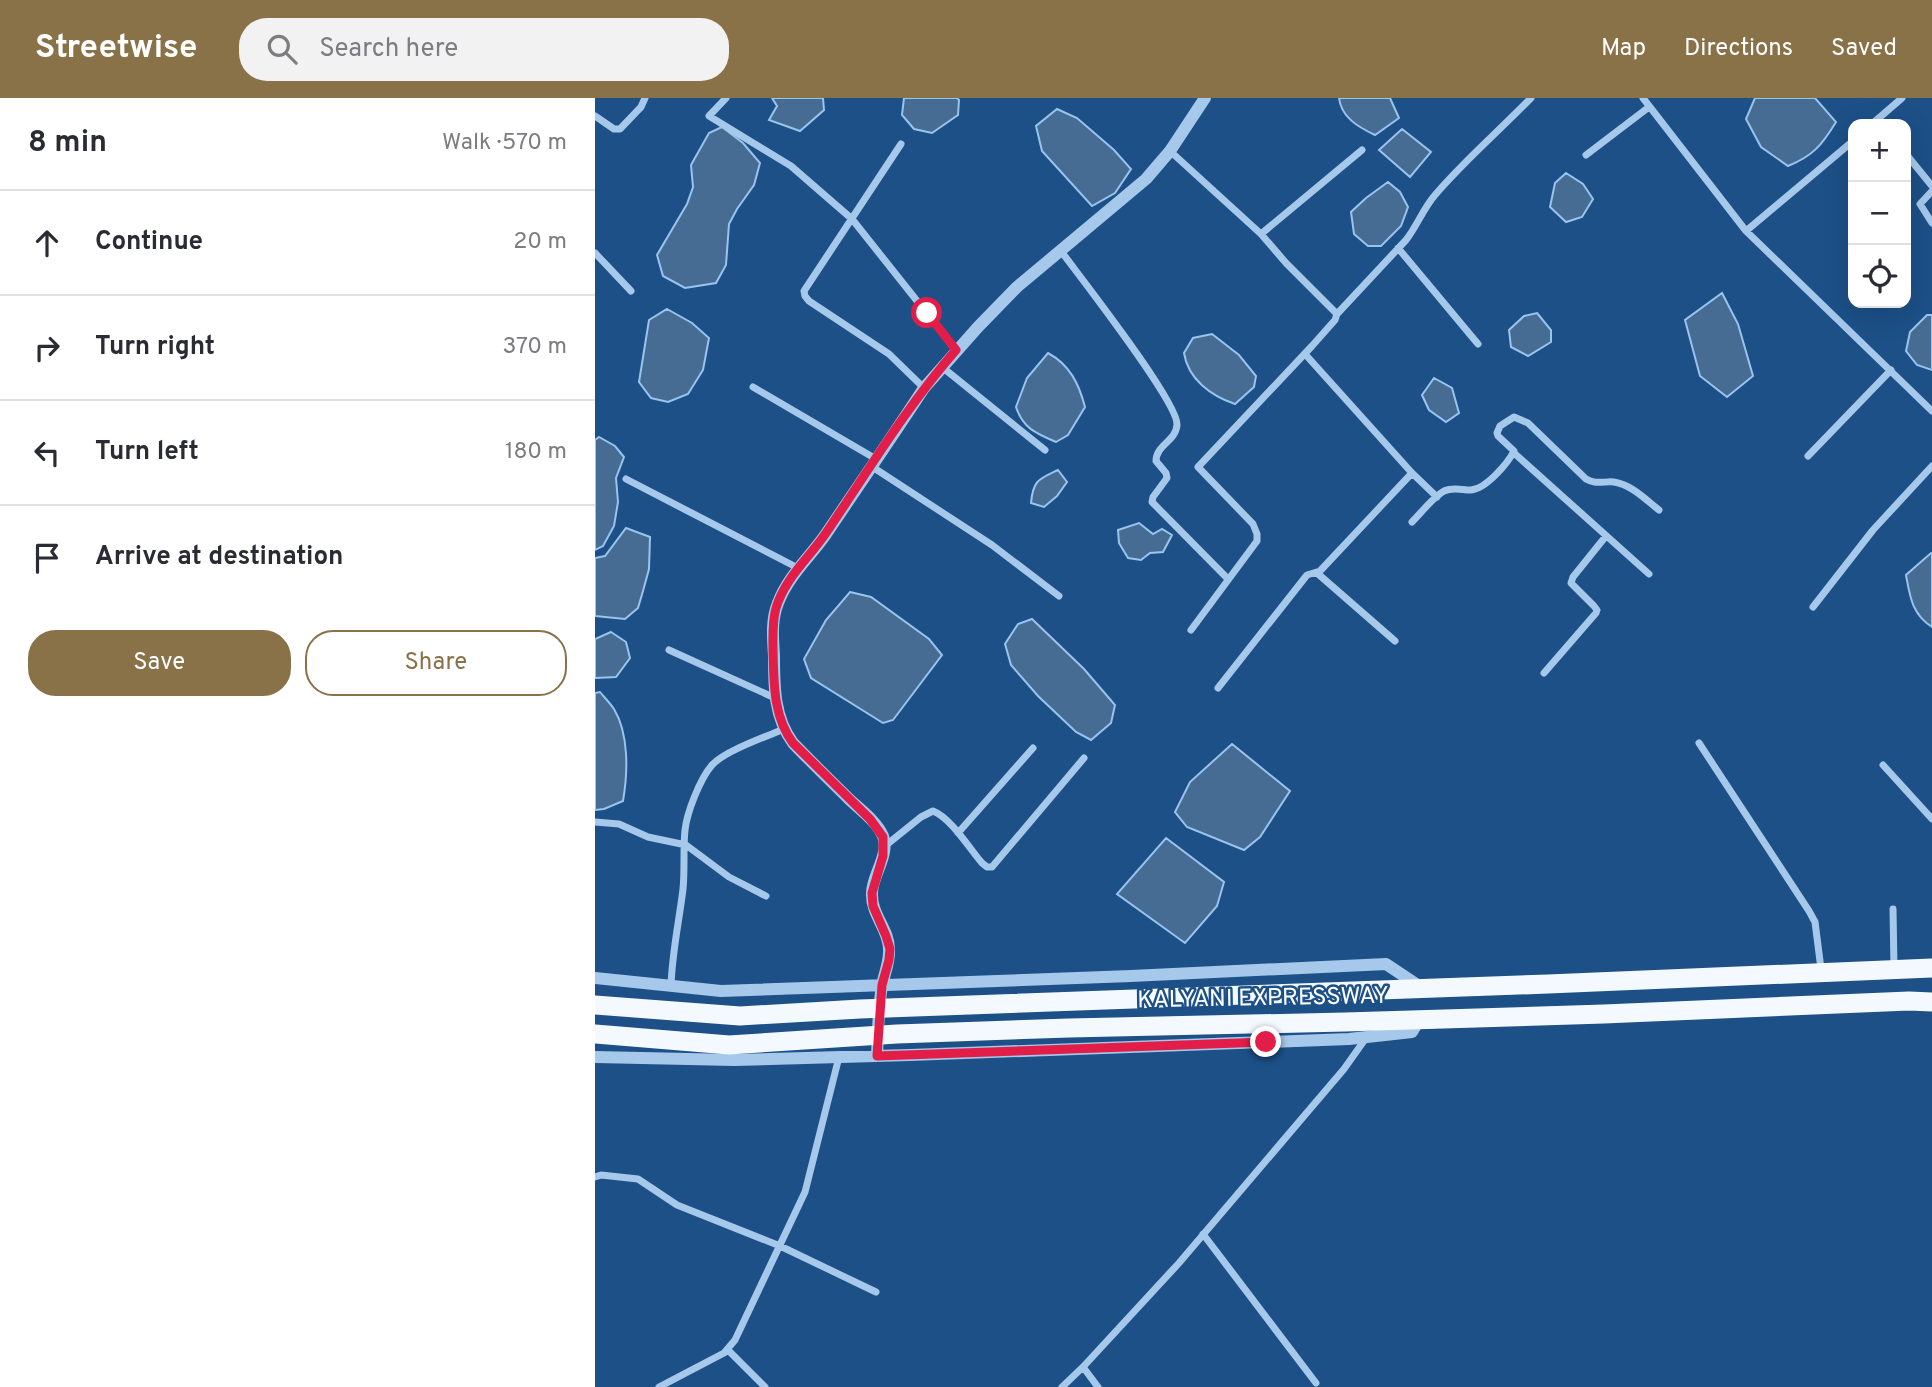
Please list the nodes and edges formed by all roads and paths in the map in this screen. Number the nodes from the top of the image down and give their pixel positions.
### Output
1 (645, 98) edge
2 (726, 98) edge
3 (1205, 98) edge
4 (1531, 98) edge
5 (1643, 98) edge
6 (1902, 98) edge
7 (1649, 107) junction
8 (595, 116) edge
9 (1883, 119) edge
10 (901, 144) dead end
11 (1848, 145) edge
12 (1362, 150) dead end
13 (1170, 151) junction
14 (1586, 155) dead end
15 (1911, 162) edge
16 (1932, 189) edge
17 (852, 219) junction
18 (1932, 223) edge
19 (1746, 231) junction
20 (1261, 234) junction
21 (1398, 248) junction
22 (1061, 251) junction
23 (595, 253) edge
24 (631, 291) dead end
25 (1337, 314) junction
26 (1478, 344) dead end
27 (956, 350) junction
28 (1305, 354) junction
29 (941, 367) junction
30 (1891, 370) junction
31 (753, 387) dead end
32 (924, 388) junction
33 (1932, 411) edge
34 (1045, 450) dead end
35 (1514, 453) junction
36 (1808, 456) dead end
37 (874, 463) junction
38 (1932, 466) edge
39 (1412, 473) junction
40 (626, 479) dead end
41 (1437, 497) junction
42 (1658, 510) dead end
43 (1412, 522) dead end
44 (1606, 536) junction
45 (798, 568) junction
46 (1317, 573) junction
47 (1649, 574) dead end
48 (1228, 579) junction
49 (1059, 596) dead end
50 (1813, 607) dead end
51 (1191, 630) dead end
52 (1395, 641) dead end
53 (669, 650) dead end
54 (1544, 673) dead end
55 (1218, 688) dead end
56 (775, 698) junction
57 (784, 729) junction
58 (1699, 743) dead end
59 (1033, 748) dead end
60 (1084, 758) dead end
61 (1883, 765) dead end
62 (1932, 819) edge
63 (595, 822) edge
64 (958, 833) junction
65 (686, 845) junction
66 (884, 846) junction
67 (766, 896) dead end
68 (1893, 909) dead end
69 (1932, 968) edge
70 (1894, 970) junction
71 (1822, 972) junction
72 (595, 978) edge
73 (882, 985) junction
74 (671, 986) junction
75 (1422, 988) junction
76 (1932, 1002) edge
77 (595, 1005) edge
78 (1419, 1020) junction
79 (595, 1034) edge
80 (1366, 1037) junction
81 (595, 1056) edge
82 (877, 1056) junction
83 (839, 1057) junction
84 (595, 1177) edge
85 (1203, 1234) junction
86 (780, 1246) junction
87 (876, 1292) dead end
88 (728, 1350) junction
89 (1083, 1367) junction
90 (1316, 1383) dead end
91 (659, 1387) edge
92 (765, 1387) edge
93 (1062, 1387) edge
94 (1098, 1387) edge

1 - 8 street
2 - 17 street
3 - 13 street
4 - 21 street
5 - 7 street
6 - 9 street
7 - 14 street
7 - 19 street
10 - 17 street
11 - 19 street
12 - 20 street
13 - 20 street
13 - 22 street
15 - 16 street
16 - 18 street
17 - 27 street
17 - 32 street
19 - 30 street
20 - 25 street
21 - 25 street
21 - 26 street
22 - 27 street
22 - 48 street
23 - 24 street
25 - 28 street
27 - 29 street
28 - 39 street
28 - 48 street
29 - 32 street
29 - 34 street
30 - 33 street
30 - 36 street
31 - 37 street
32 - 37 street
35 - 41 street
35 - 42 street
35 - 44 street
37 - 45 street
37 - 49 street
38 - 50 street
39 - 41 street
39 - 46 street
40 - 45 street
41 - 43 street
44 - 47 street
44 - 54 street
45 - 56 street
46 - 52 street
46 - 55 street
48 - 51 street
53 - 56 street
56 - 57 street
57 - 65 street
57 - 66 street
58 - 71 street
59 - 64 street
60 - 64 street
61 - 62 street
63 - 65 street
64 - 66 street
65 - 67 street
65 - 74 street
66 - 73 street
68 - 70 street
69 - 70 highway, KALYANI EXPRESSWAY
70 - 71 highway, KALYANI EXPRESSWAY
71 - 75 highway, KALYANI EXPRESSWAY
72 - 74 street
73 - 74 street
73 - 75 street
73 - 82 street
75 - 77 highway, KALYANI EXPRESSWAY
76 - 78 highway, KALYANI EXPRESSWAY
78 - 79 highway, KALYANI EXPRESSWAY
78 - 80 street
80 - 82 street
80 - 85 street
81 - 83 street
82 - 83 street
83 - 86 street
84 - 86 street
85 - 89 street
85 - 90 street
86 - 87 street
86 - 88 street
88 - 91 street
88 - 92 street
89 - 93 street
89 - 94 street

